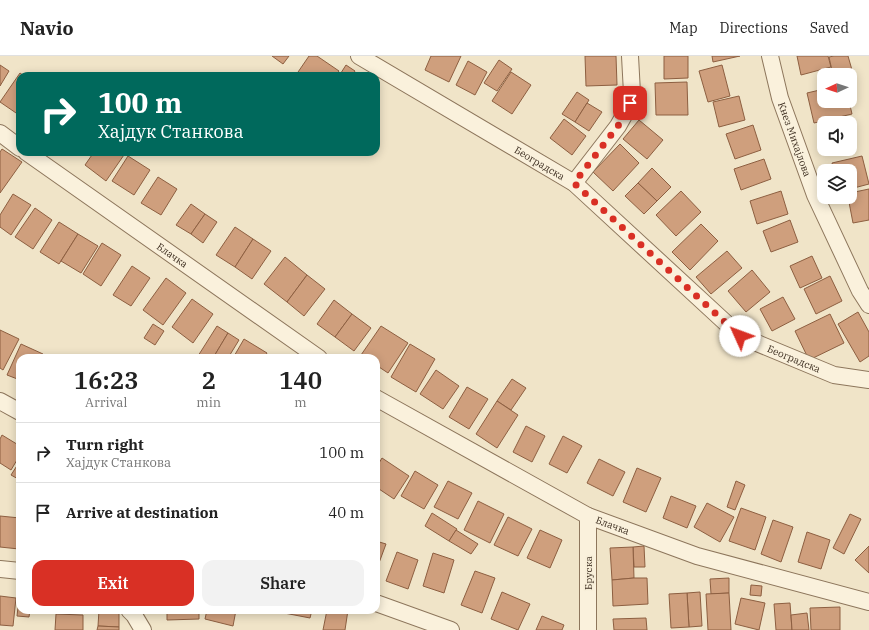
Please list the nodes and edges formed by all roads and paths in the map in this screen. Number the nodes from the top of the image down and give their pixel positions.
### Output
1 (359, 56) edge
2 (630, 56) edge
3 (770, 56) edge
4 (0, 133) edge
5 (16, 145) edge
6 (32, 156) edge
7 (574, 183) junction
8 (869, 305) edge
9 (313, 354) edge
10 (869, 380) edge
11 (380, 400) edge
12 (0, 401) edge
13 (16, 410) edge
14 (588, 516) junction
15 (0, 569) edge
16 (16, 571) edge
17 (869, 602) edge
18 (380, 605) edge
19 (133, 614) edge
20 (143, 630) edge
21 (451, 630) edge
22 (588, 630) edge

1 - 7 street, Београдска
2 - 7 street
3 - 8 street, Кнез Михајлова
4 - 5 street
6 - 9 street, Блачка
7 - 10 street, Београдска
11 - 14 street, Блачка
12 - 13 street
14 - 17 street, Блачка
14 - 22 street, Бруска
15 - 16 street
18 - 21 street
19 - 20 street

